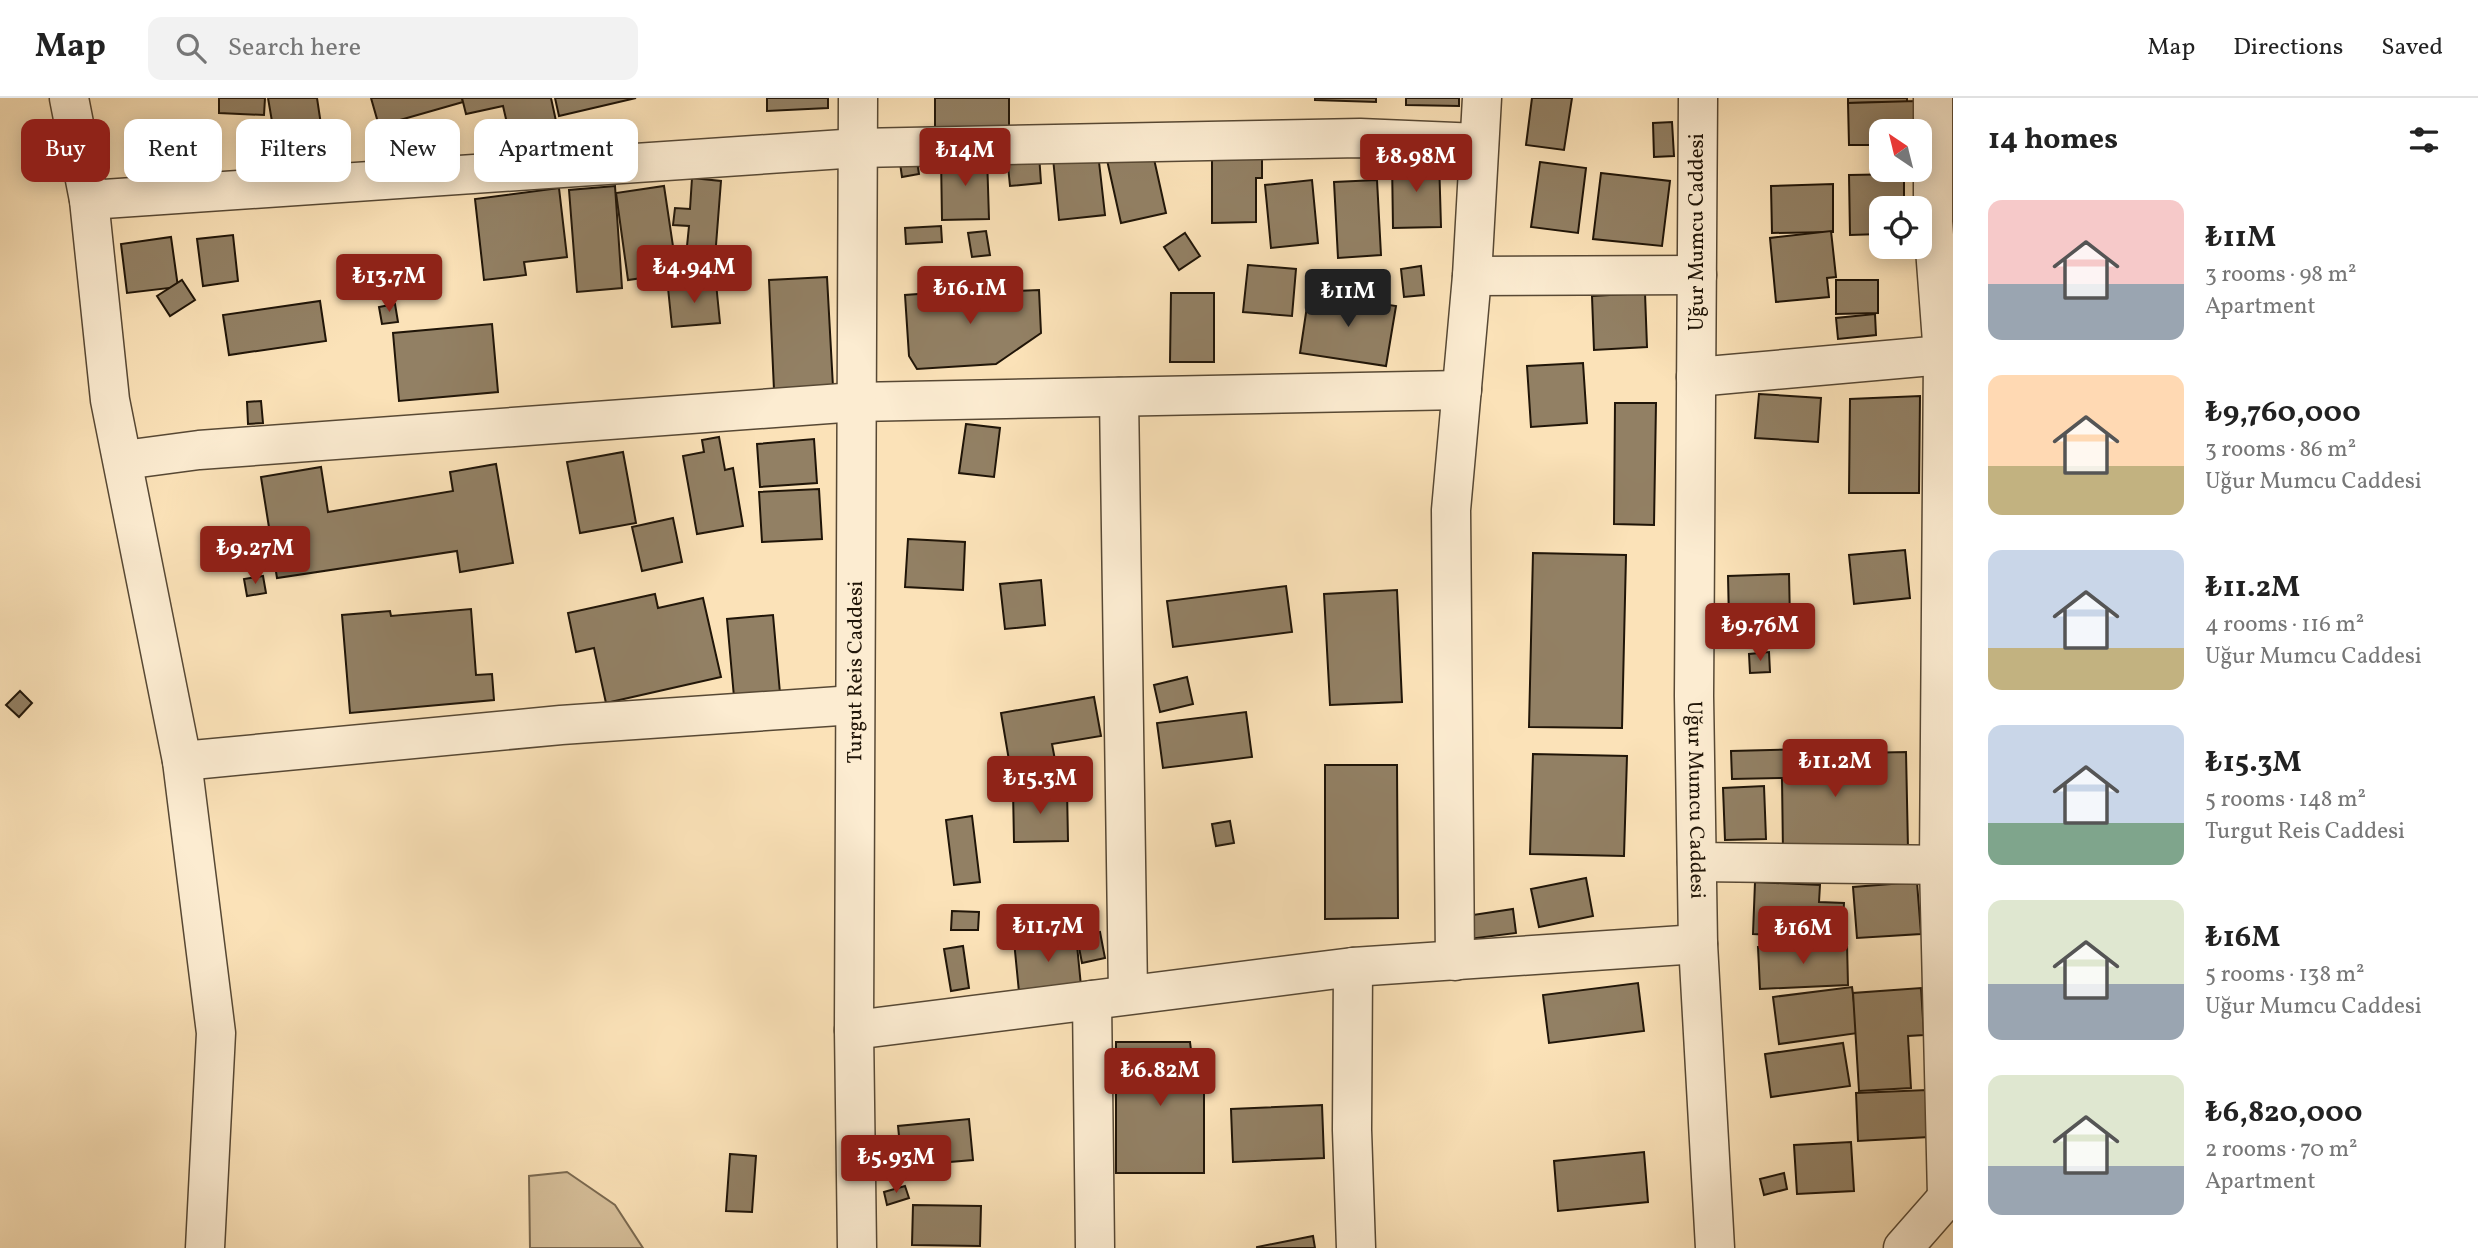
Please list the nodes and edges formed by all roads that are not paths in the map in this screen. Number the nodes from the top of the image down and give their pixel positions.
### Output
1 (69, 98) edge
2 (858, 98) edge
3 (1482, 98) edge
4 (1698, 98) edge
5 (1933, 98) edge
6 (1479, 143) junction
7 (858, 148) junction
8 (89, 200) junction
9 (1943, 222) edge
10 (1696, 275) junction
11 (1472, 276) junction
12 (1942, 355) junction
13 (1696, 377) junction
14 (1462, 390) junction
15 (1119, 397) junction
16 (856, 402) junction
17 (124, 460) junction
18 (855, 705) junction
19 (182, 761) junction
20 (1697, 862) junction
21 (1946, 864) edge
22 (1698, 944) junction
23 (1455, 961) junction
24 (1353, 967) junction
25 (1110, 997) junction
26 (854, 1031) junction
27 (1950, 1194) edge
28 (205, 1248) edge
29 (857, 1248) edge
30 (1095, 1248) edge
31 (1356, 1248) edge
32 (1715, 1248) edge
33 (1903, 1248) edge

1 - 8 street
2 - 7 street, Turgut Reis Caddesi
3 - 6 street
4 - 10 street, Uğur Mumcu Caddesi
5 - 9 street
6 - 7 street
6 - 11 street
7 - 8 street
7 - 16 street, Turgut Reis Caddesi
8 - 17 street
9 - 12 street
10 - 11 street
10 - 13 street, Uğur Mumcu Caddesi
11 - 14 street
12 - 13 street
12 - 21 street
13 - 20 street, Uğur Mumcu Caddesi
14 - 15 street
14 - 23 street
15 - 16 street
15 - 25 street
16 - 17 street
16 - 18 street, Turgut Reis Caddesi
17 - 19 street
18 - 19 street
18 - 26 street, Turgut Reis Caddesi
19 - 28 street
20 - 21 street
20 - 22 street, Uğur Mumcu Caddesi
21 - 27 street
22 - 23 street
22 - 32 street, Uğur Mumcu Caddesi
23 - 24 street
24 - 25 street
24 - 31 street
25 - 26 street
25 - 30 street
26 - 29 street, Turgut Reis Caddesi
27 - 33 street

